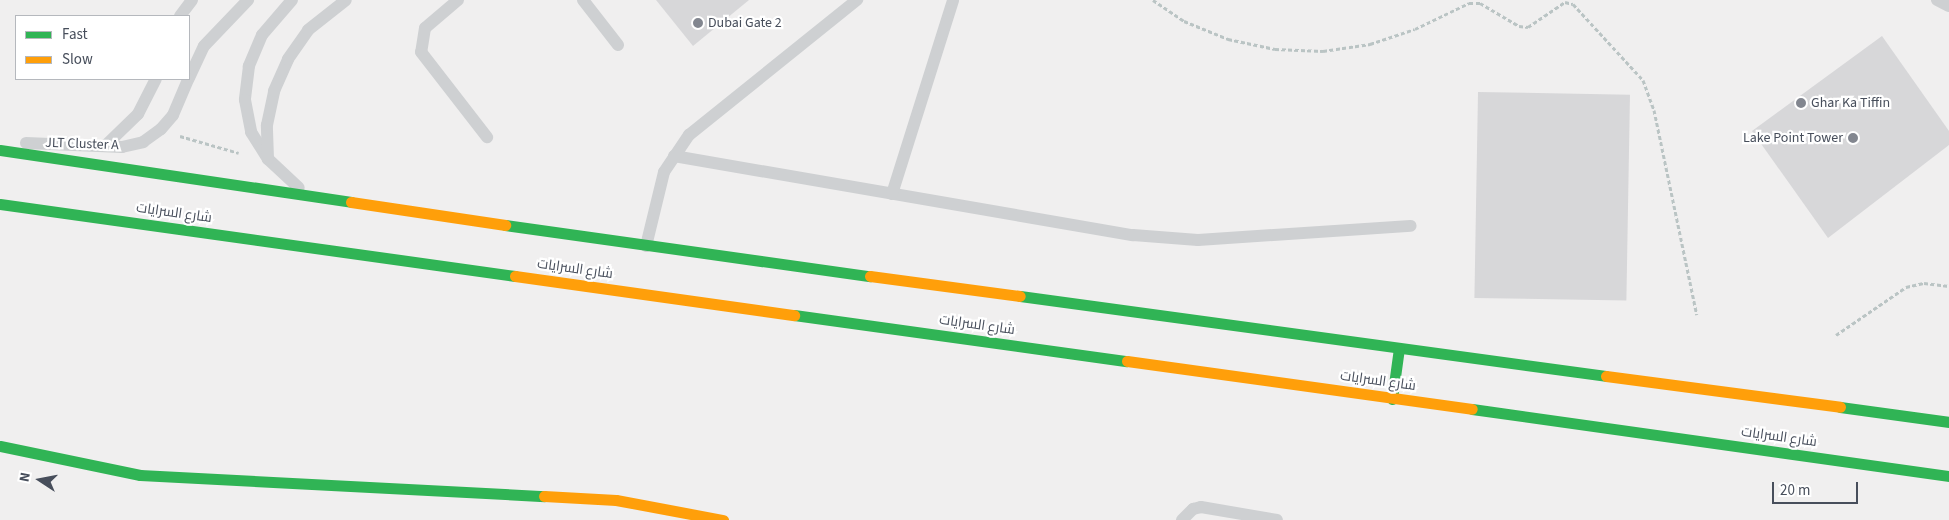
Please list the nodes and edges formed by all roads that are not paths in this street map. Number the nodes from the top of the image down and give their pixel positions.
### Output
1 (192, 0) edge
2 (248, 0) edge
3 (292, 0) edge
4 (346, 0) edge
5 (458, 0) edge
6 (583, 0) edge
7 (857, 0) edge
8 (954, 0) edge
9 (1937, 0) edge
10 (1949, 6) edge
11 (181, 15) edge
12 (618, 44) dead end
13 (190, 76) edge
14 (155, 80) edge
15 (188, 80) edge
16 (487, 137) dead end
17 (0, 145) edge
18 (104, 146) junction
19 (0, 150) edge
20 (674, 156) junction
21 (268, 159) junction
22 (892, 194) junction
23 (318, 200) junction
24 (0, 204) edge
25 (1411, 226) dead end
26 (646, 246) junction
27 (1400, 348) junction
28 (1392, 399) junction
29 (1949, 422) edge
30 (0, 446) edge
31 (1949, 476) edge
32 (723, 520) edge
33 (1182, 520) edge
34 (1277, 520) edge

1 - 11 lane
2 - 13 lane, JLT Cluster A
3 - 21 lane
4 - 21 lane
5 - 16 lane
6 - 12 lane
7 - 20 lane
8 - 22 lane
9 - 10 lane
14 - 18 lane
15 - 18 lane, JLT Cluster A
17 - 18 lane, JLT Cluster A
19 - 23 main road
20 - 22 lane
20 - 26 lane
21 - 23 lane
22 - 25 lane
23 - 26 main road
24 - 28 main road, شارع السرايات
26 - 27 main road
27 - 28 main road
27 - 29 main road
28 - 31 main road, شارع السرايات
30 - 32 main road
33 - 34 lane

